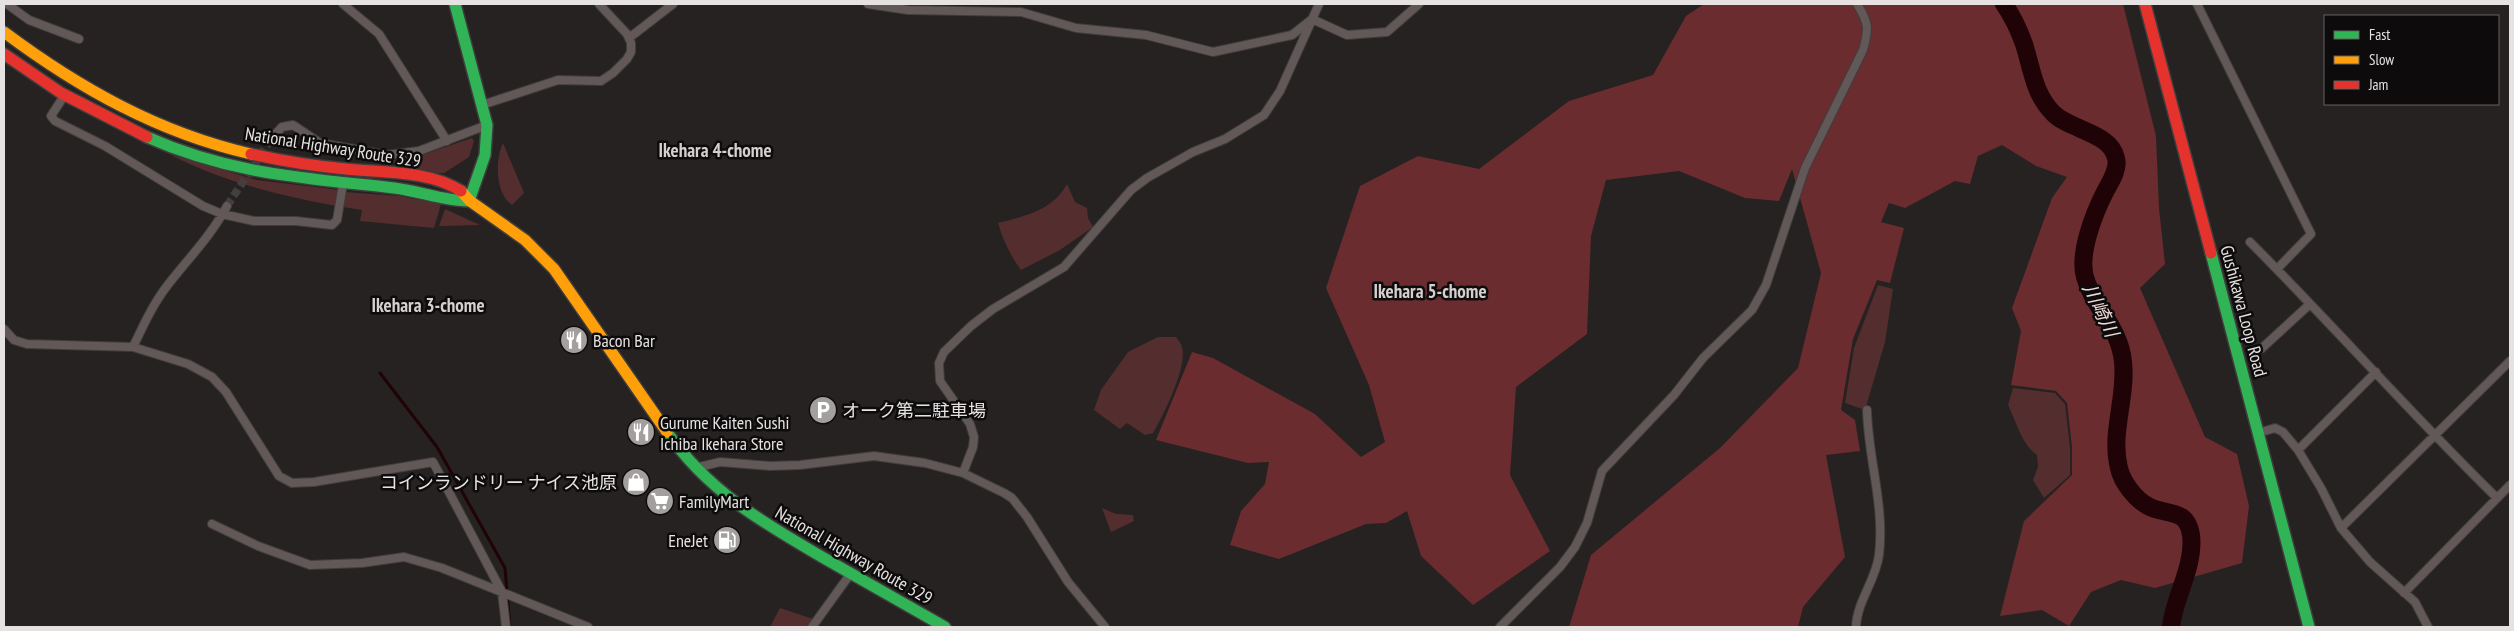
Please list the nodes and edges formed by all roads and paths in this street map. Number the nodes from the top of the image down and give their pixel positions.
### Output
1 (7, 4) edge
2 (343, 4) edge
3 (455, 4) edge
4 (599, 4) edge
5 (673, 4) edge
6 (868, 4) edge
7 (1319, 4) edge
8 (1419, 4) edge
9 (1857, 4) edge
10 (2145, 4) edge
11 (2197, 4) edge
12 (1312, 19) junction
13 (4, 32) edge
14 (79, 38) dead end
15 (629, 38) junction
16 (4, 54) edge
17 (64, 96) junction
18 (482, 105) junction
19 (487, 126) junction
20 (271, 139) tunnel mouth
21 (446, 141) junction
22 (387, 154) junction
23 (388, 174) junction
24 (343, 184) junction
25 (470, 201) junction
26 (226, 206) tunnel mouth
27 (222, 214) junction
28 (2250, 242) dead end
29 (2276, 268) junction
30 (2310, 304) junction
31 (4, 329) edge
32 (133, 347) junction
33 (2261, 349) dead end
34 (2510, 361) edge
35 (2376, 372) junction
36 (1867, 410) dead end
37 (2258, 433) junction
38 (2433, 436) junction
39 (2298, 450) junction
40 (695, 468) junction
41 (964, 473) junction
42 (2510, 485) edge
43 (2497, 498) junction
44 (212, 524) dead end
45 (2341, 528) junction
46 (851, 573) junction
47 (503, 592) junction
48 (2404, 594) junction
49 (506, 627) edge
50 (588, 627) edge
51 (812, 627) edge
52 (945, 627) edge
53 (1105, 627) edge
54 (1500, 627) edge
55 (1856, 627) edge
56 (2309, 627) edge
57 (2428, 627) edge

1 - 14 street
2 - 21 street
3 - 18 main road
4 - 15 street
5 - 15 street
6 - 12 street
7 - 12 street
8 - 12 street
9 - 54 street
10 - 37 main road, Gushikawa Loop Road
11 - 29 street
12 - 41 street
13 - 23 main road, National Highway Route 329
15 - 18 street
16 - 17 main road, National Highway Route 329
17 - 24 main road, National Highway Route 329
17 - 27 street
18 - 19 main road
19 - 21 street
19 - 25 main road
20 - 22 street
21 - 22 street
22 - 23 street
23 - 25 main road, National Highway Route 329
24 - 25 main road, National Highway Route 329
24 - 27 street
25 - 40 main road, National Highway Route 329
26 - 27 street
27 - 32 street
28 - 29 street
29 - 30 street
30 - 33 street
30 - 35 street
31 - 32 street
32 - 47 street
34 - 38 street
35 - 38 street
35 - 39 street
36 - 55 street
37 - 39 street
37 - 56 main road, Gushikawa Loop Road
38 - 43 street
38 - 45 street
39 - 45 street
40 - 41 street
40 - 46 main road, National Highway Route 329
41 - 53 street
42 - 43 street
43 - 48 street
44 - 47 street
45 - 48 street
46 - 51 street
46 - 52 main road, National Highway Route 329
47 - 49 street
47 - 50 street
48 - 57 street

